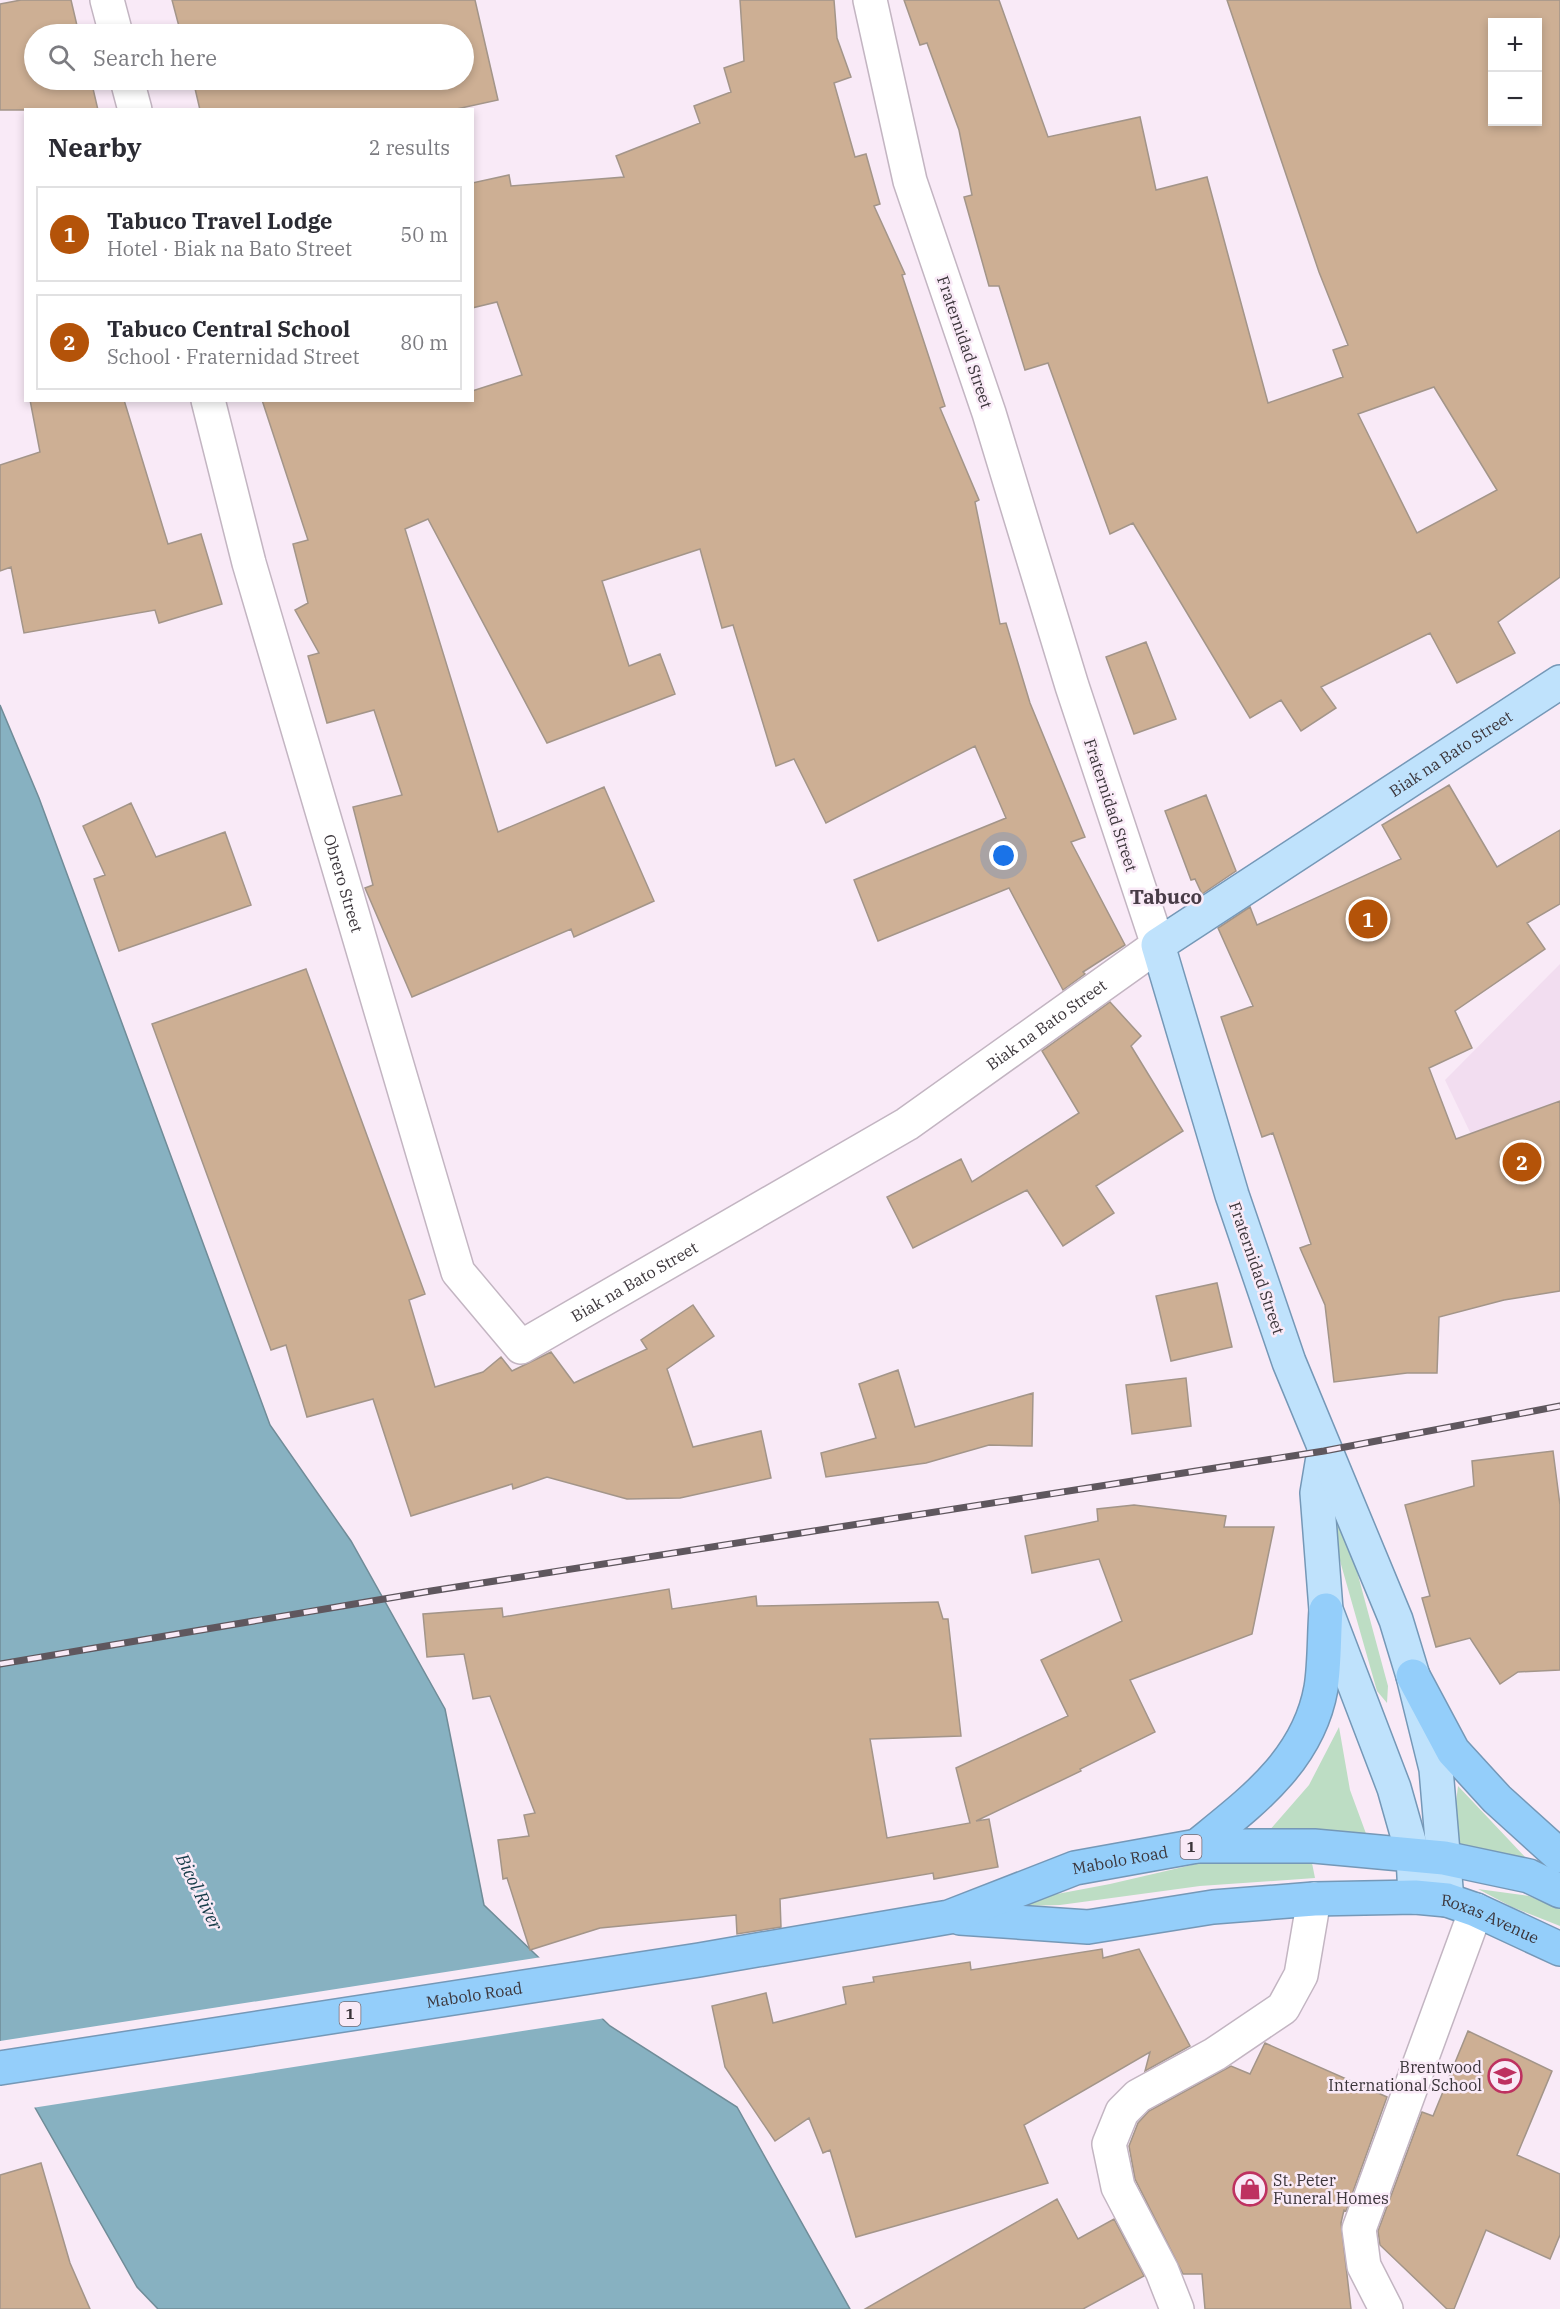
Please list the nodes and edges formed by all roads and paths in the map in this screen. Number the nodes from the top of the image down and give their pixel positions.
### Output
1 (107, 0) edge
2 (870, 0) edge
3 (113, 24) edge
4 (130, 90) edge
5 (134, 108) edge
6 (209, 402) edge
7 (1560, 682) edge
8 (1158, 945) junction
9 (521, 1347) joint
10 (1324, 1450) junction
11 (1326, 1610) junction
12 (1413, 1676) junction
13 (1197, 1846) junction
14 (1428, 1856) junction
15 (1560, 1856) edge
16 (1560, 1891) edge
17 (1415, 1897) junction
18 (1314, 1899) junction
19 (1462, 1905) junction
20 (949, 1917) junction
21 (1560, 1949) edge
22 (0, 2068) edge
23 (1177, 2309) edge
24 (1386, 2309) edge

1 - 3 street
2 - 8 street, Fraternidad Street
4 - 5 street
6 - 9 street, Obrero Street
7 - 8 main road, Biak na Bato Street
8 - 9 street, Biak na Bato Street
8 - 10 main road, Fraternidad Street
10 - 11 main road
10 - 12 main road, Fraternidad Street
11 - 13 highway
11 - 14 main road
12 - 14 main road, Fraternidad Street
12 - 15 highway
13 - 14 highway, Mabolo Road / 1
13 - 20 highway, Mabolo Road / 1
14 - 16 highway, 1
14 - 17 main road
14 - 19 main road
17 - 18 highway, Mabolo Road / 1
17 - 19 highway, Roxas Avenue / 1
18 - 20 highway, Mabolo Road / 1
18 - 23 street
19 - 21 highway, Roxas Avenue / 1
19 - 24 street
20 - 22 highway, Mabolo Road / 1

